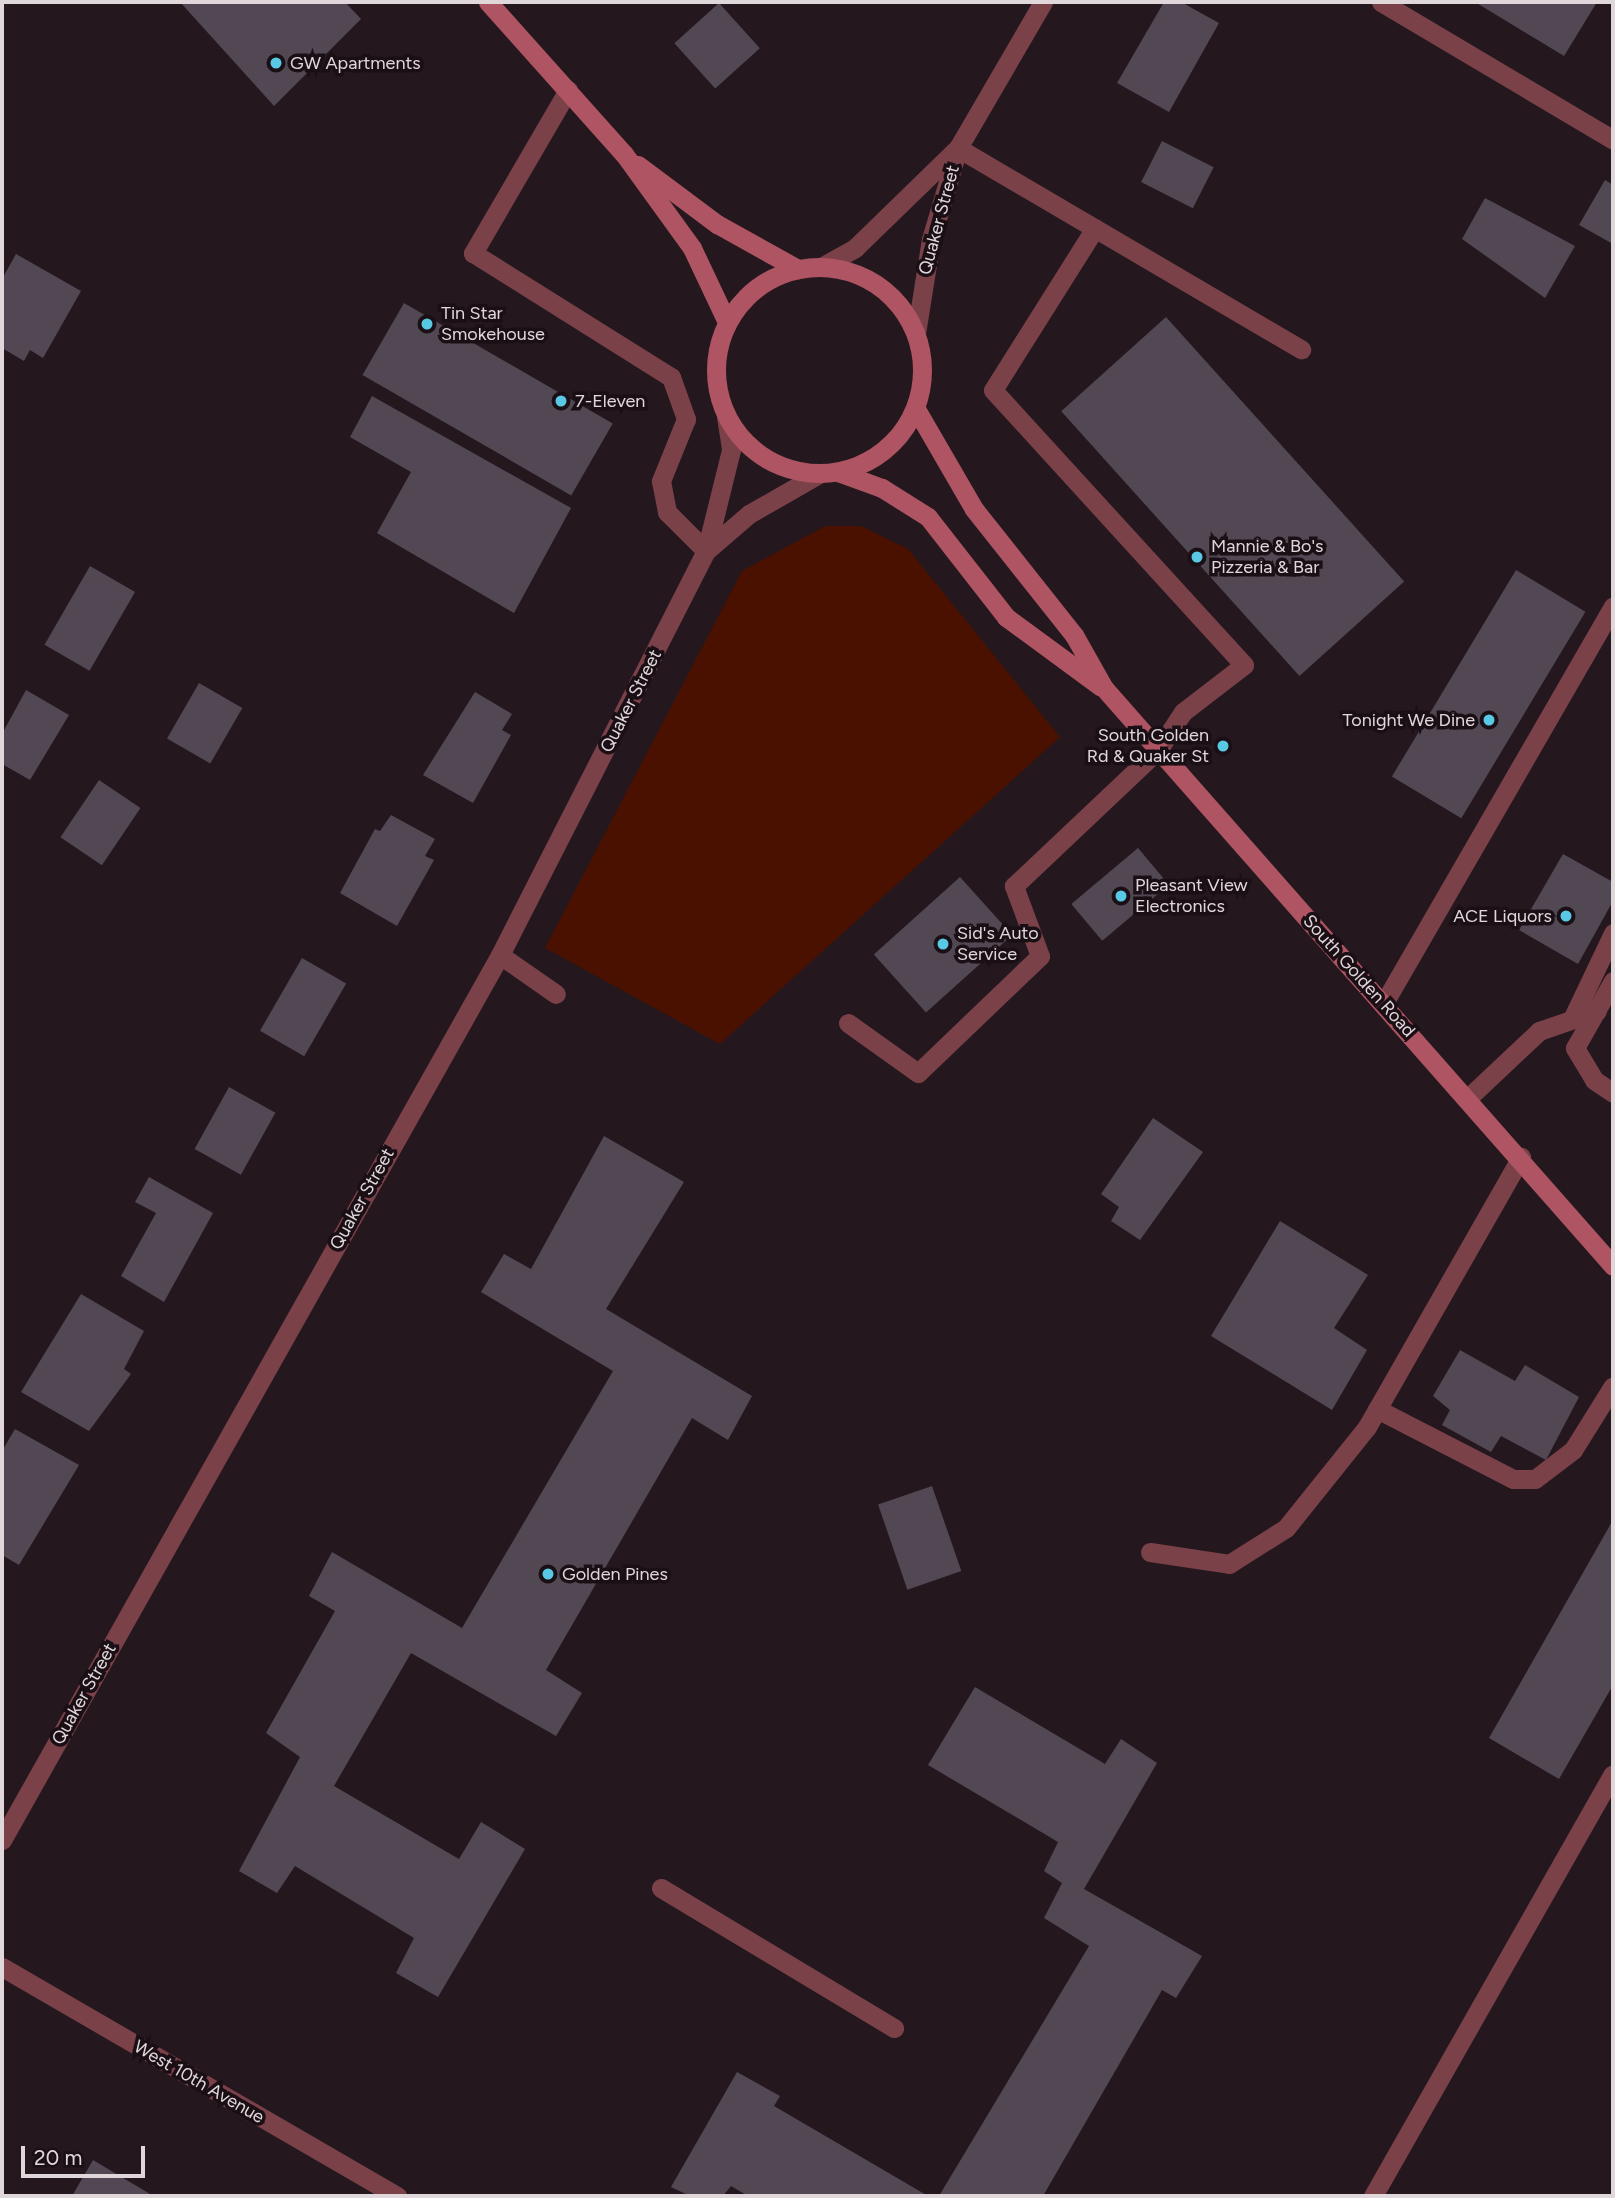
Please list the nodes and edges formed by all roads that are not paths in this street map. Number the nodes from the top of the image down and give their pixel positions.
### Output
1 (488, 2) edge
2 (1043, 2) edge
3 (1381, 2) edge
4 (568, 90) junction
5 (1613, 140) edge
6 (958, 148) junction
7 (624, 154) junction
8 (1095, 228) junction
9 (821, 267) junction
10 (798, 269) junction
11 (727, 323) junction
12 (916, 334) junction
13 (1301, 349) dead end
14 (916, 409) junction
15 (726, 417) junction
16 (828, 473) junction
17 (706, 551) junction
18 (1613, 606) edge
19 (1104, 688) junction
20 (1158, 750) junction
21 (1613, 933) edge
22 (499, 955) junction
23 (1613, 981) edge
24 (556, 994) dead end
25 (1384, 1003) junction
26 (1597, 1011) junction
27 (1573, 1017) junction
28 (848, 1023) dead end
29 (1613, 1093) edge
30 (1468, 1098) junction
31 (1521, 1157) junction
32 (1613, 1266) edge
33 (1613, 1386) edge
34 (1377, 1409) junction
35 (1150, 1552) dead end
36 (1613, 1774) edge
37 (2, 1840) edge
38 (661, 1888) dead end
39 (2, 1967) edge
40 (894, 2028) dead end
41 (397, 2196) edge
42 (1373, 2196) edge

1 - 4 main road
2 - 6 street, Quaker Street
3 - 5 street
4 - 7 main road
4 - 17 street
6 - 8 street
6 - 9 street, Quaker Street
6 - 12 street, Quaker Street
7 - 10 main road
7 - 11 main road
8 - 13 street
8 - 20 street
9 - 10 main road
9 - 12 main road
10 - 11 main road
11 - 15 main road
12 - 14 main road
14 - 16 main road
14 - 19 main road, South Golden Road
15 - 16 main road
15 - 17 street, Quaker Street
16 - 17 street, Quaker Street
16 - 19 main road, South Golden Road
17 - 22 street, Quaker Street
18 - 25 street
19 - 20 main road, South Golden Road
20 - 25 main road, South Golden Road
20 - 28 street
21 - 27 street
22 - 24 street
22 - 37 street, Quaker Street
23 - 26 street
25 - 30 main road, South Golden Road
26 - 27 street
26 - 29 street
27 - 30 street
30 - 31 main road, South Golden Road
31 - 32 main road, South Golden Road
31 - 34 street
33 - 34 street
34 - 35 street
36 - 42 street
38 - 40 street
39 - 41 street, West 10th Avenue

